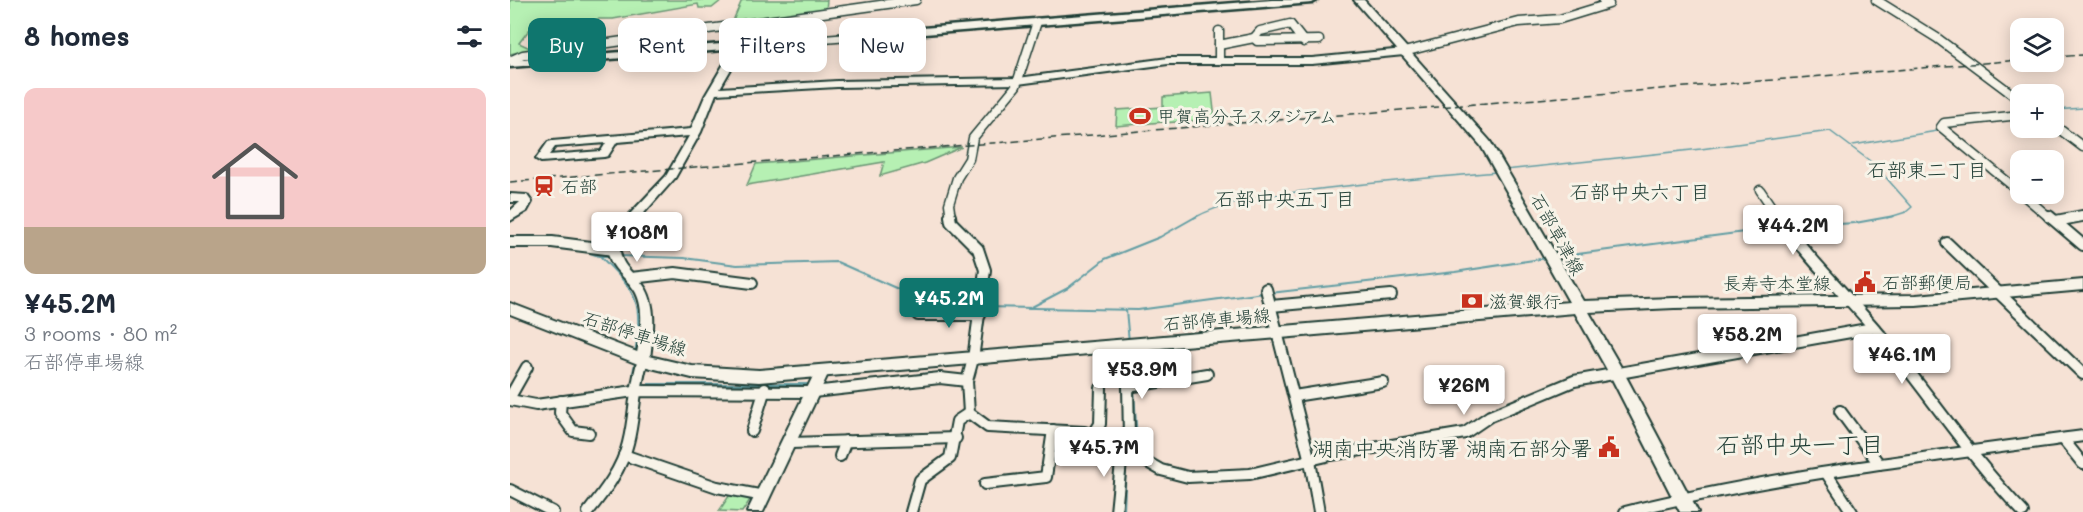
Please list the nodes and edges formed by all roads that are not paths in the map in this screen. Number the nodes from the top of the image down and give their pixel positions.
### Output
1 (916, 0) edge
2 (1312, 0) edge
3 (1359, 0) edge
4 (1603, 0) edge
5 (1876, 0) edge
6 (1036, 22) junction
7 (1219, 31) dead end
8 (827, 38) edge
9 (1254, 38) junction
10 (1319, 40) dead end
11 (1304, 42) junction
12 (1219, 45) junction
13 (719, 47) edge
14 (1404, 52) junction
15 (1219, 60) junction
16 (510, 62) edge
17 (724, 72) edge
18 (1018, 81) junction
19 (714, 90) junction
20 (2010, 93) edge
21 (2010, 116) edge
22 (696, 132) junction
23 (2064, 133) edge
24 (614, 139) junction
25 (2083, 147) edge
26 (2010, 184) edge
27 (1760, 190) dead end
28 (510, 198) edge
29 (2035, 204) edge
30 (2083, 216) edge
31 (510, 217) edge
32 (2056, 221) junction
33 (510, 242) edge
34 (1947, 243) dead end
35 (2083, 245) edge
36 (614, 250) junction
37 (631, 278) junction
38 (752, 283) dead end
39 (2083, 285) edge
40 (1266, 289) dead end
41 (1391, 295) dead end
42 (2001, 295) junction
43 (1852, 302) junction
44 (1271, 306) junction
45 (1578, 307) junction
46 (510, 308) edge
47 (918, 315) dead end
48 (980, 315) junction
49 (1873, 328) junction
50 (1278, 334) junction
51 (1123, 347) junction
52 (973, 359) junction
53 (643, 360) junction
54 (527, 367) dead end
55 (822, 372) junction
56 (1617, 373) junction
57 (1207, 374) dead end
58 (2083, 374) edge
59 (967, 381) junction
60 (1379, 386) dead end
61 (1128, 387) junction
62 (1101, 388) dead end
63 (765, 389) junction
64 (634, 391) junction
65 (813, 392) junction
66 (1294, 396) junction
67 (510, 398) edge
68 (561, 401) junction
69 (1840, 411) dead end
70 (969, 413) junction
71 (1053, 430) junction
72 (752, 431) dead end
73 (589, 433) dead end
74 (1093, 435) junction
75 (2083, 436) edge
76 (956, 438) junction
77 (2063, 439) junction
78 (846, 441) junction
79 (791, 443) junction
80 (1124, 448) junction
81 (1971, 452) junction
82 (624, 455) junction
83 (840, 456) dead end
84 (1310, 461) junction
85 (1880, 464) junction
86 (2083, 464) edge
87 (1827, 474) junction
88 (985, 484) dead end
89 (510, 490) edge
90 (764, 496) junction
91 (1682, 498) junction
92 (553, 512) edge
93 (588, 512) edge
94 (755, 512) edge
95 (911, 512) edge
96 (1116, 512) edge
97 (1319, 512) edge
98 (1625, 512) edge
99 (1689, 512) edge
100 (1852, 512) edge
101 (2023, 512) edge

1 - 16 street
2 - 6 main road
3 - 14 main road, 石部草津線
4 - 14 street
5 - 20 street
6 - 8 main road
6 - 18 street
7 - 12 street
9 - 11 street
9 - 11 street
9 - 12 street
10 - 11 street
12 - 15 street
13 - 16 main road
14 - 15 street
14 - 45 main road, 石部草津線
15 - 18 street
17 - 19 street
18 - 19 street
18 - 48 street
19 - 22 street
21 - 26 street
22 - 24 street
22 - 36 street
23 - 25 street
24 - 24 street
27 - 43 street
28 - 31 street
29 - 32 street
30 - 32 street
32 - 35 street
33 - 36 street
34 - 42 street
36 - 37 street
37 - 38 street
37 - 53 street
39 - 42 main road, 長寿寺本堂線
40 - 44 street
41 - 44 street
42 - 43 main road, 長寿寺本堂線
42 - 58 street
43 - 45 main road, 長寿寺本堂線
43 - 49 street
44 - 50 street
45 - 50 main road, 石部停車場線
45 - 56 main road, 石部草津線
46 - 53 main road, 石部停車場線
47 - 48 street
48 - 52 street
49 - 56 street
49 - 81 street
50 - 51 main road, 石部停車場線
50 - 66 street
51 - 52 main road, 石部停車場線
51 - 61 street
52 - 55 main road, 石部停車場線
52 - 59 street
53 - 55 main road, 石部停車場線
53 - 64 street
54 - 67 street
55 - 65 street
56 - 84 street
56 - 91 main road, 石部草津線
57 - 61 street
59 - 65 street
59 - 70 street
60 - 66 street
61 - 80 street
62 - 74 street
63 - 64 street
63 - 65 street
63 - 72 street
64 - 68 street
64 - 82 street
65 - 79 street
66 - 84 street
67 - 68 street
68 - 73 street
69 - 85 street
70 - 71 street
70 - 76 street
71 - 74 street
71 - 88 street
74 - 80 street
75 - 77 street
76 - 78 street
76 - 95 street
77 - 81 street
77 - 86 street
78 - 79 street
78 - 83 street
79 - 90 street
80 - 84 street
80 - 96 street
81 - 85 street
81 - 101 street
82 - 90 street
82 - 93 street
84 - 97 street
85 - 87 street
87 - 91 street
87 - 100 street
89 - 92 street
90 - 94 street
91 - 98 street
91 - 99 main road, 石部草津線

